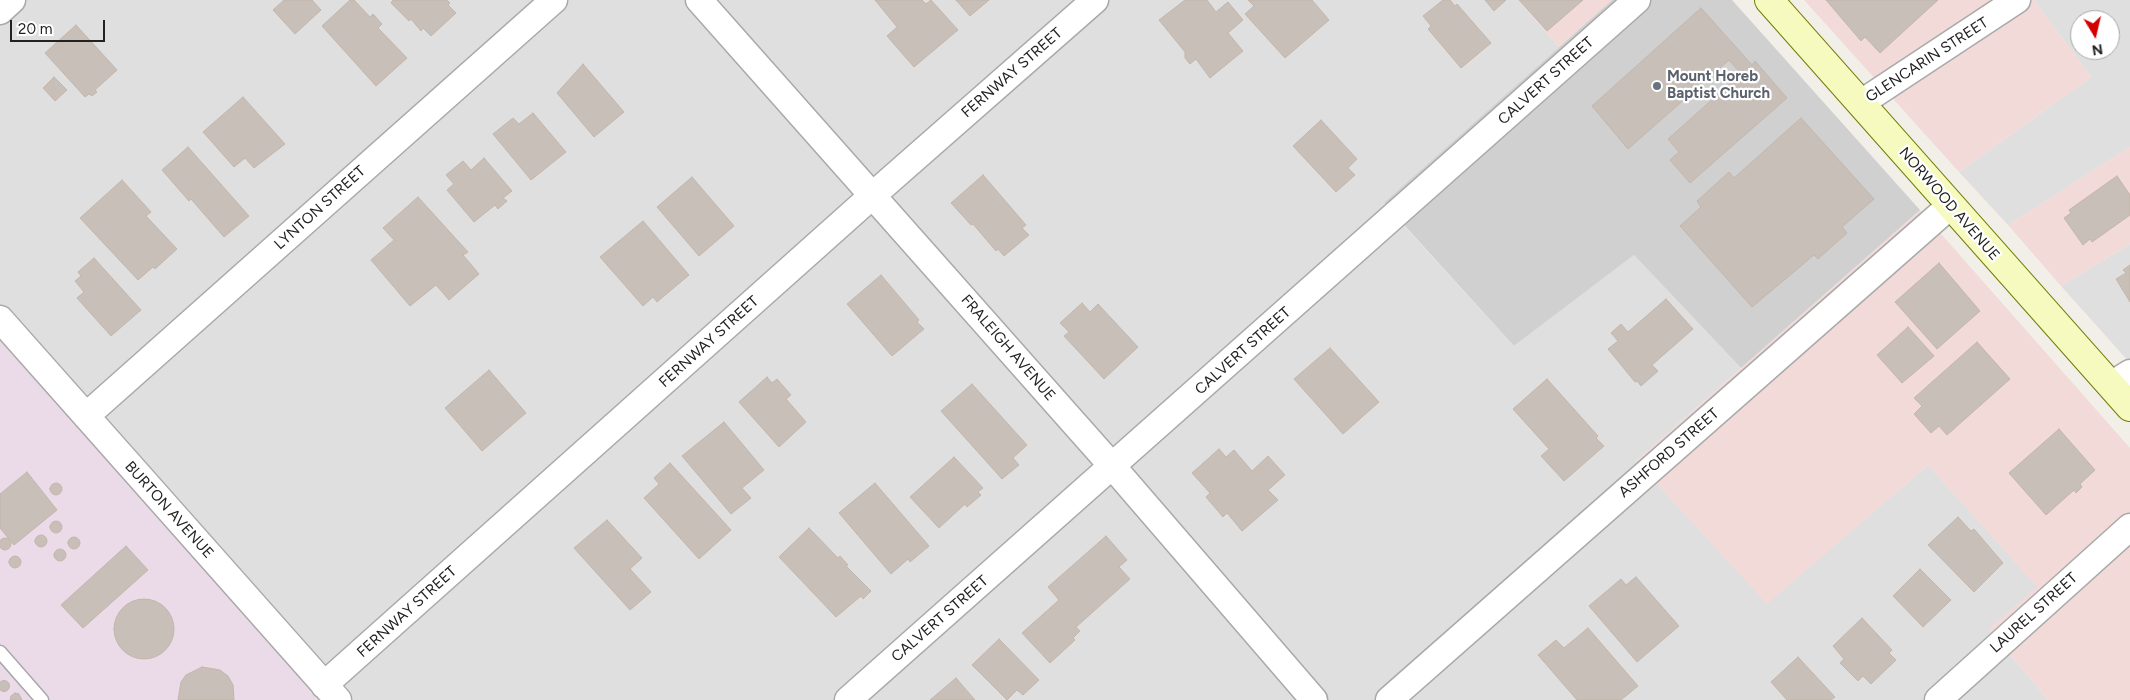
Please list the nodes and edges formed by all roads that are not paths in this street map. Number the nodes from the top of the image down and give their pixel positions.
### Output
1 (12, 0) edge
2 (554, 0) edge
3 (699, 0) edge
4 (1095, 0) edge
5 (1638, 0) edge
6 (1769, 0) edge
7 (2012, 2) edge
8 (0, 11) edge
9 (1861, 104) junction
10 (873, 195) junction
11 (1950, 206) junction
12 (0, 319) edge
13 (2120, 379) edge
14 (2130, 407) edge
15 (86, 416) junction
16 (1113, 467) junction
17 (2130, 527) edge
18 (0, 652) edge
19 (331, 693) edge
20 (42, 700) edge
21 (848, 700) edge
22 (1314, 700) edge
23 (1388, 700) edge
24 (1938, 700) edge

1 - 8 street
2 - 15 street, LYNTON STREET
3 - 10 street, FRALEIGH AVENUE
4 - 10 street, FERNWAY STREET
5 - 16 street, CALVERT STREET
6 - 9 main road, NORWOOD AVENUE
7 - 9 street, GLENCARIN STREET
9 - 11 main road, NORWOOD AVENUE
10 - 16 street, FRALEIGH AVENUE
10 - 19 street, FERNWAY STREET
11 - 13 main road, NORWOOD AVENUE
11 - 23 street, ASHFORD STREET
12 - 15 street, BURTON AVENUE
13 - 14 main road, NORWOOD AVENUE
15 - 19 street, BURTON AVENUE
16 - 21 street, CALVERT STREET
16 - 22 street, FRALEIGH AVENUE
17 - 24 street, LAUREL STREET
18 - 20 lane

